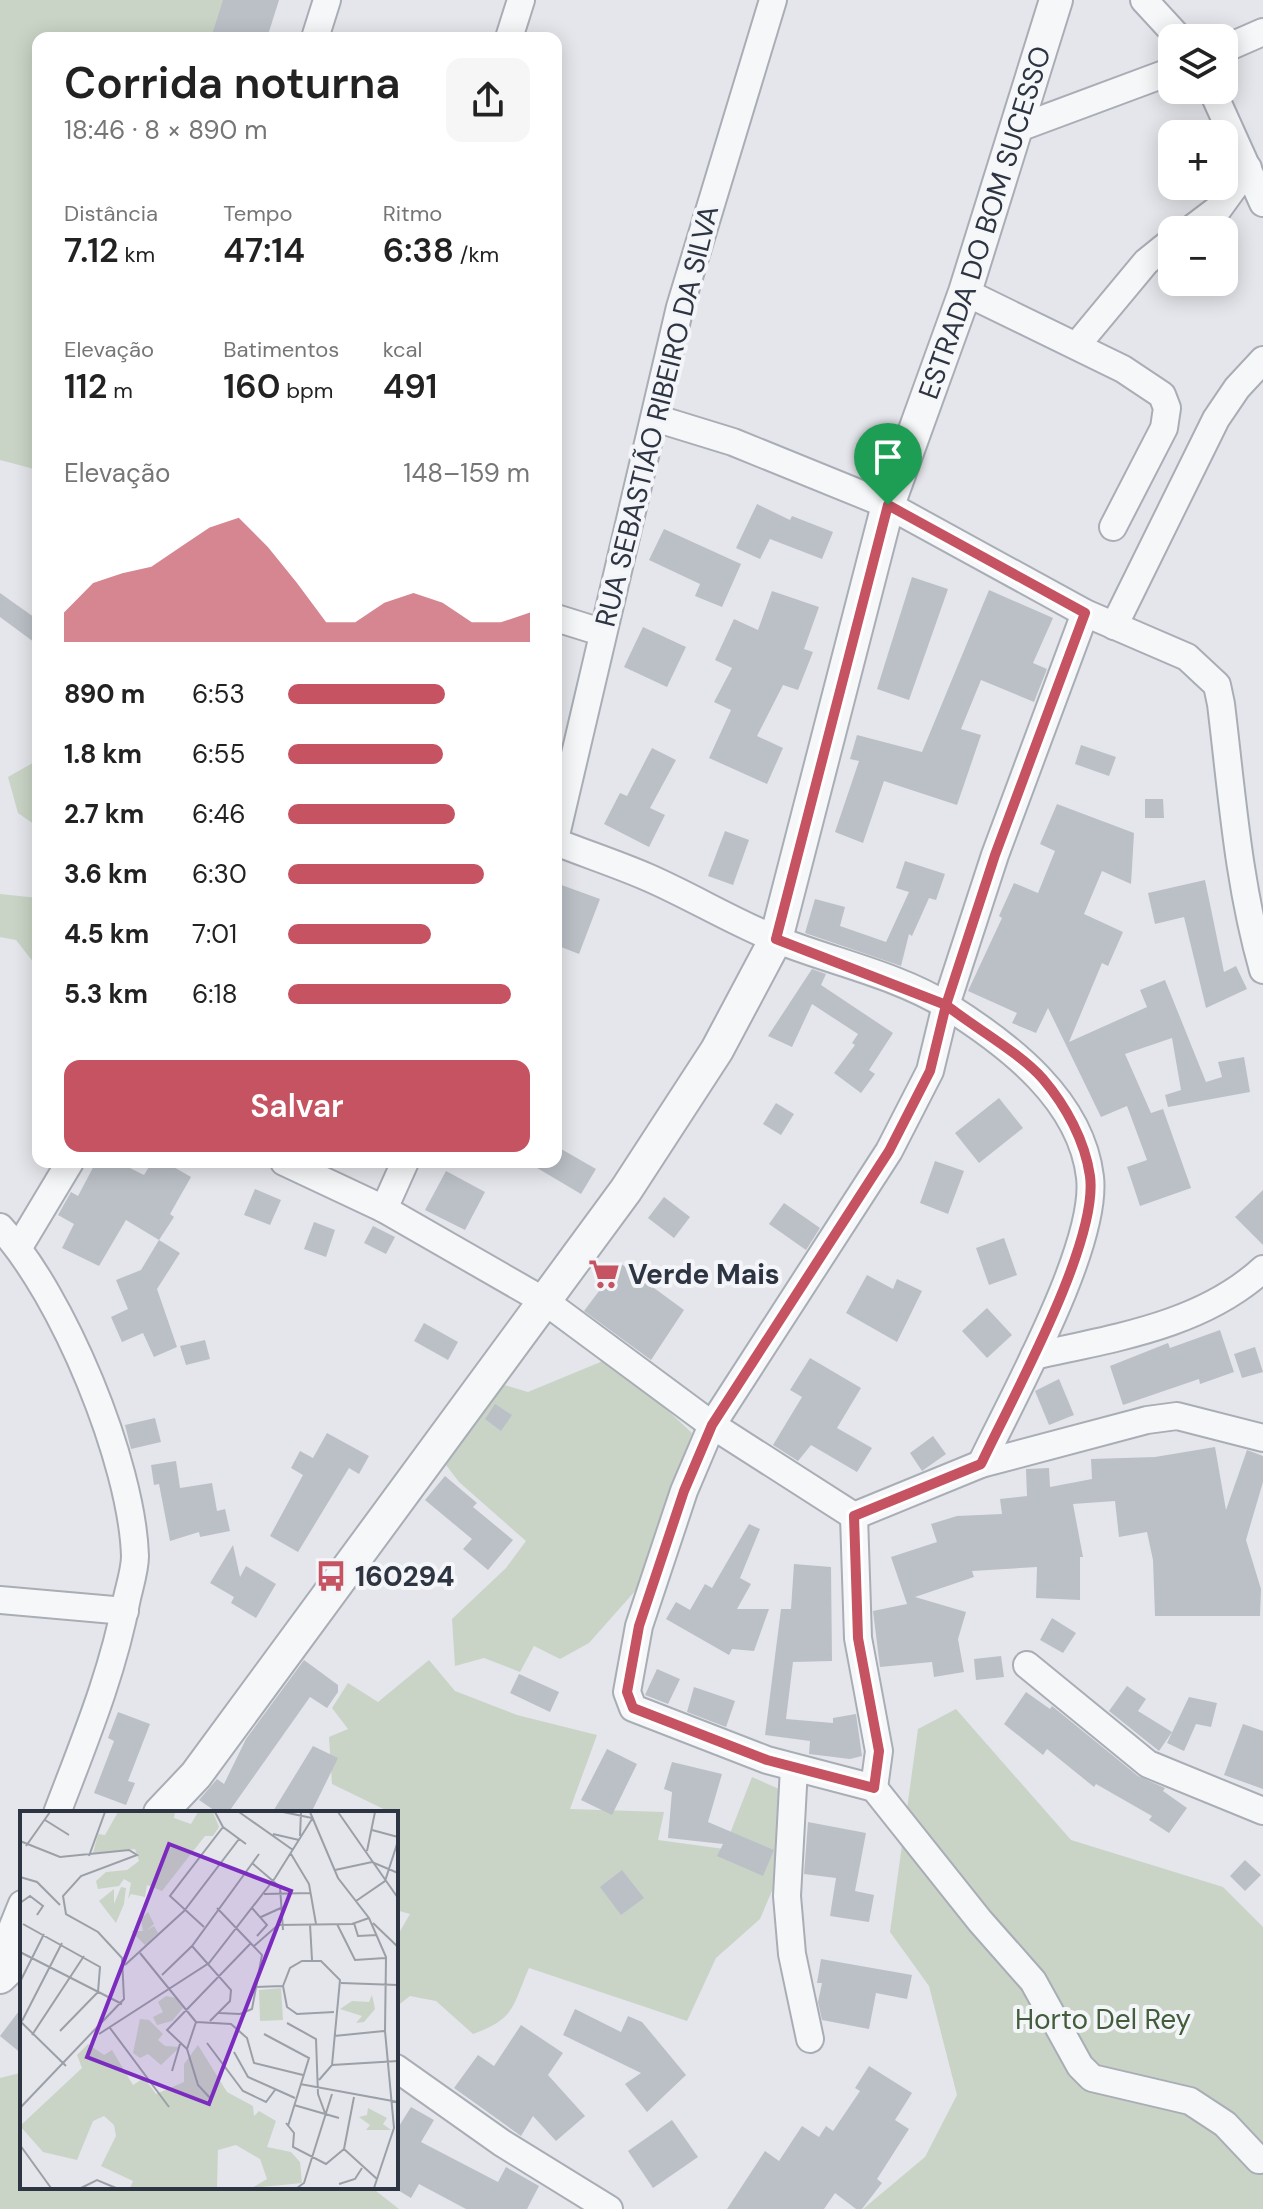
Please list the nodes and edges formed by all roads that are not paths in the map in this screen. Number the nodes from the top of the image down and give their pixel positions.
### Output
1 (327, 0) edge
2 (521, 0) edge
3 (773, 0) edge
4 (1056, 0) edge
5 (1144, 0) edge
6 (1166, 24) edge
7 (317, 32) edge
8 (511, 32) edge
9 (1263, 32) edge
10 (1238, 43) edge
11 (1158, 76) edge
12 (1218, 104) edge
13 (1016, 129) junction
14 (1248, 168) junction
15 (1263, 203) edge
16 (1208, 216) edge
17 (1158, 252) edge
18 (965, 292) junction
19 (1077, 345) junction
20 (1263, 360) edge
21 (655, 418) junction
22 (888, 505) junction
23 (1113, 527) dead end
24 (1085, 613) junction
25 (562, 620) edge
26 (1114, 626) junction
27 (601, 632) junction
28 (562, 808) edge
29 (562, 844) edge
30 (776, 939) junction
31 (1263, 970) edge
32 (946, 1005) junction
33 (66, 1168) edge
34 (297, 1168) edge
35 (402, 1168) edge
36 (384, 1209) junction
37 (0, 1227) edge
38 (19, 1247) junction
39 (1263, 1269) edge
40 (546, 1302) junction
41 (1034, 1356) junction
42 (712, 1425) junction
43 (1263, 1438) edge
44 (981, 1464) junction
45 (854, 1516) junction
46 (0, 1600) edge
47 (125, 1611) junction
48 (1027, 1665) dead end
49 (794, 1768) junction
50 (874, 1788) junction
51 (58, 1811) edge
52 (162, 1811) edge
53 (1263, 1811) edge
54 (20, 1909) edge
55 (0, 1958) edge
56 (20, 1958) edge
57 (0, 1977) edge
58 (810, 2039) dead end
59 (398, 2069) edge
60 (1259, 2160) dead end
61 (609, 2209) edge

1 - 7 street
2 - 8 street
3 - 21 street, RUA SEBASTIÃO RIBEIRO DA SILVA
4 - 13 street, ESTRADA DO BOM SUCESSO
5 - 6 street
9 - 10 street
11 - 13 street
12 - 14 street
13 - 18 street, ESTRADA DO BOM SUCESSO
14 - 15 street
14 - 16 street
17 - 19 street
18 - 19 street
18 - 22 street, ESTRADA DO BOM SUCESSO
19 - 23 street
20 - 26 street
21 - 22 street
21 - 27 street, RUA SEBASTIÃO RIBEIRO DA SILVA
22 - 24 street
22 - 30 street, ESTRADA DO BOM SUCESSO
24 - 26 street
24 - 32 street
25 - 27 street
26 - 31 street
27 - 28 street, RUA SEBASTIÃO RIBEIRO DA SILVA
29 - 30 street
30 - 32 street
30 - 40 street, ESTRADA DO BOM SUCESSO
32 - 41 street
32 - 42 street
33 - 38 street
34 - 36 street
35 - 36 street
36 - 40 street
37 - 38 street
38 - 47 street
39 - 41 street
40 - 42 street
40 - 52 street, ESTRADA DO BOM SUCESSO
41 - 44 street
42 - 45 street
42 - 49 street
43 - 44 street
44 - 45 street
45 - 50 street
46 - 47 street
47 - 51 street
48 - 53 street
49 - 50 street
49 - 58 street
50 - 60 street
54 - 55 street
56 - 57 street
59 - 61 street

